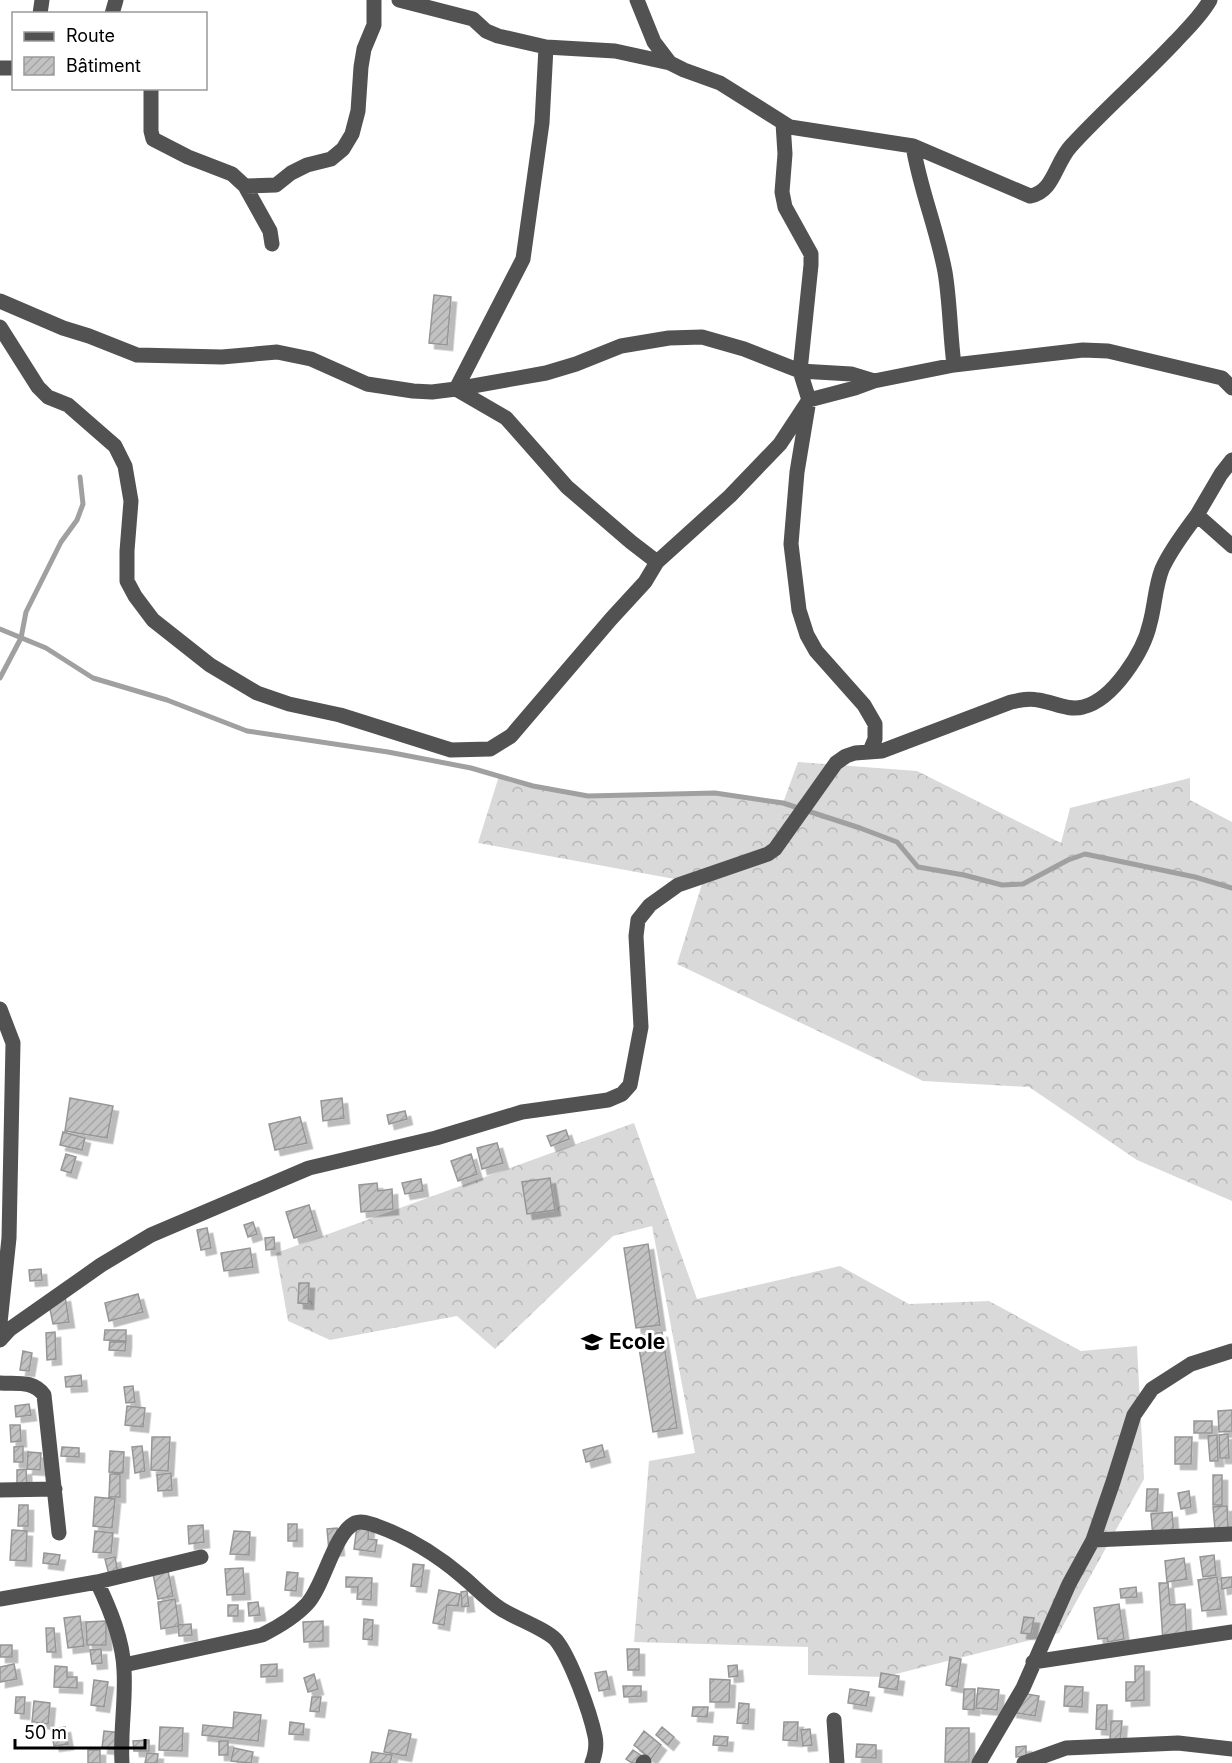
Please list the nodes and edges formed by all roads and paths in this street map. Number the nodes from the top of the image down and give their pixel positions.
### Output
1 (374, 0) edge
2 (399, 0) edge
3 (637, 0) edge
4 (1210, 0) edge
5 (546, 46) junction
6 (670, 63) junction
7 (151, 90) edge
8 (783, 123) junction
9 (913, 146) junction
10 (245, 186) junction
11 (272, 244) dead end
12 (0, 301) edge
13 (0, 327) edge
14 (954, 364) junction
15 (800, 371) junction
16 (874, 381) junction
17 (1232, 388) edge
18 (456, 389) junction
19 (809, 400) junction
20 (1232, 460) edge
21 (1197, 515) junction
22 (1232, 546) edge
23 (657, 562) junction
24 (870, 751) junction
25 (0, 1009) edge
26 (0, 1323) edge
27 (0, 1340) edge
28 (1232, 1351) edge
29 (0, 1383) edge
30 (55, 1489) junction
31 (0, 1490) edge
32 (59, 1533) dead end
33 (1232, 1534) edge
34 (1093, 1540) junction
35 (201, 1557) dead end
36 (98, 1582) junction
37 (0, 1599) edge
38 (1232, 1632) edge
39 (1033, 1662) junction
40 (124, 1665) junction
41 (834, 1720) dead end
42 (1232, 1749) edge
43 (122, 1763) edge
44 (592, 1763) edge
45 (837, 1763) edge
46 (979, 1763) edge
47 (1024, 1763) edge

1 - 10 street
2 - 5 street
3 - 6 street
4 - 9 street
5 - 6 street
5 - 18 street
6 - 8 street
7 - 10 street
8 - 9 street
8 - 15 street
9 - 14 street
10 - 11 street
12 - 18 street
13 - 23 street
14 - 16 street
14 - 17 street
15 - 16 street
15 - 18 street
15 - 19 street
16 - 19 street
18 - 23 street
19 - 23 street
19 - 24 street
20 - 21 street
21 - 22 street
21 - 24 street
24 - 27 street
25 - 26 street
28 - 34 street
29 - 30 street
30 - 31 street
30 - 32 street
33 - 34 street
34 - 39 street
35 - 36 street
36 - 37 street
36 - 40 street
38 - 39 street
39 - 46 street
40 - 43 street
40 - 44 street
41 - 45 street
42 - 47 street

